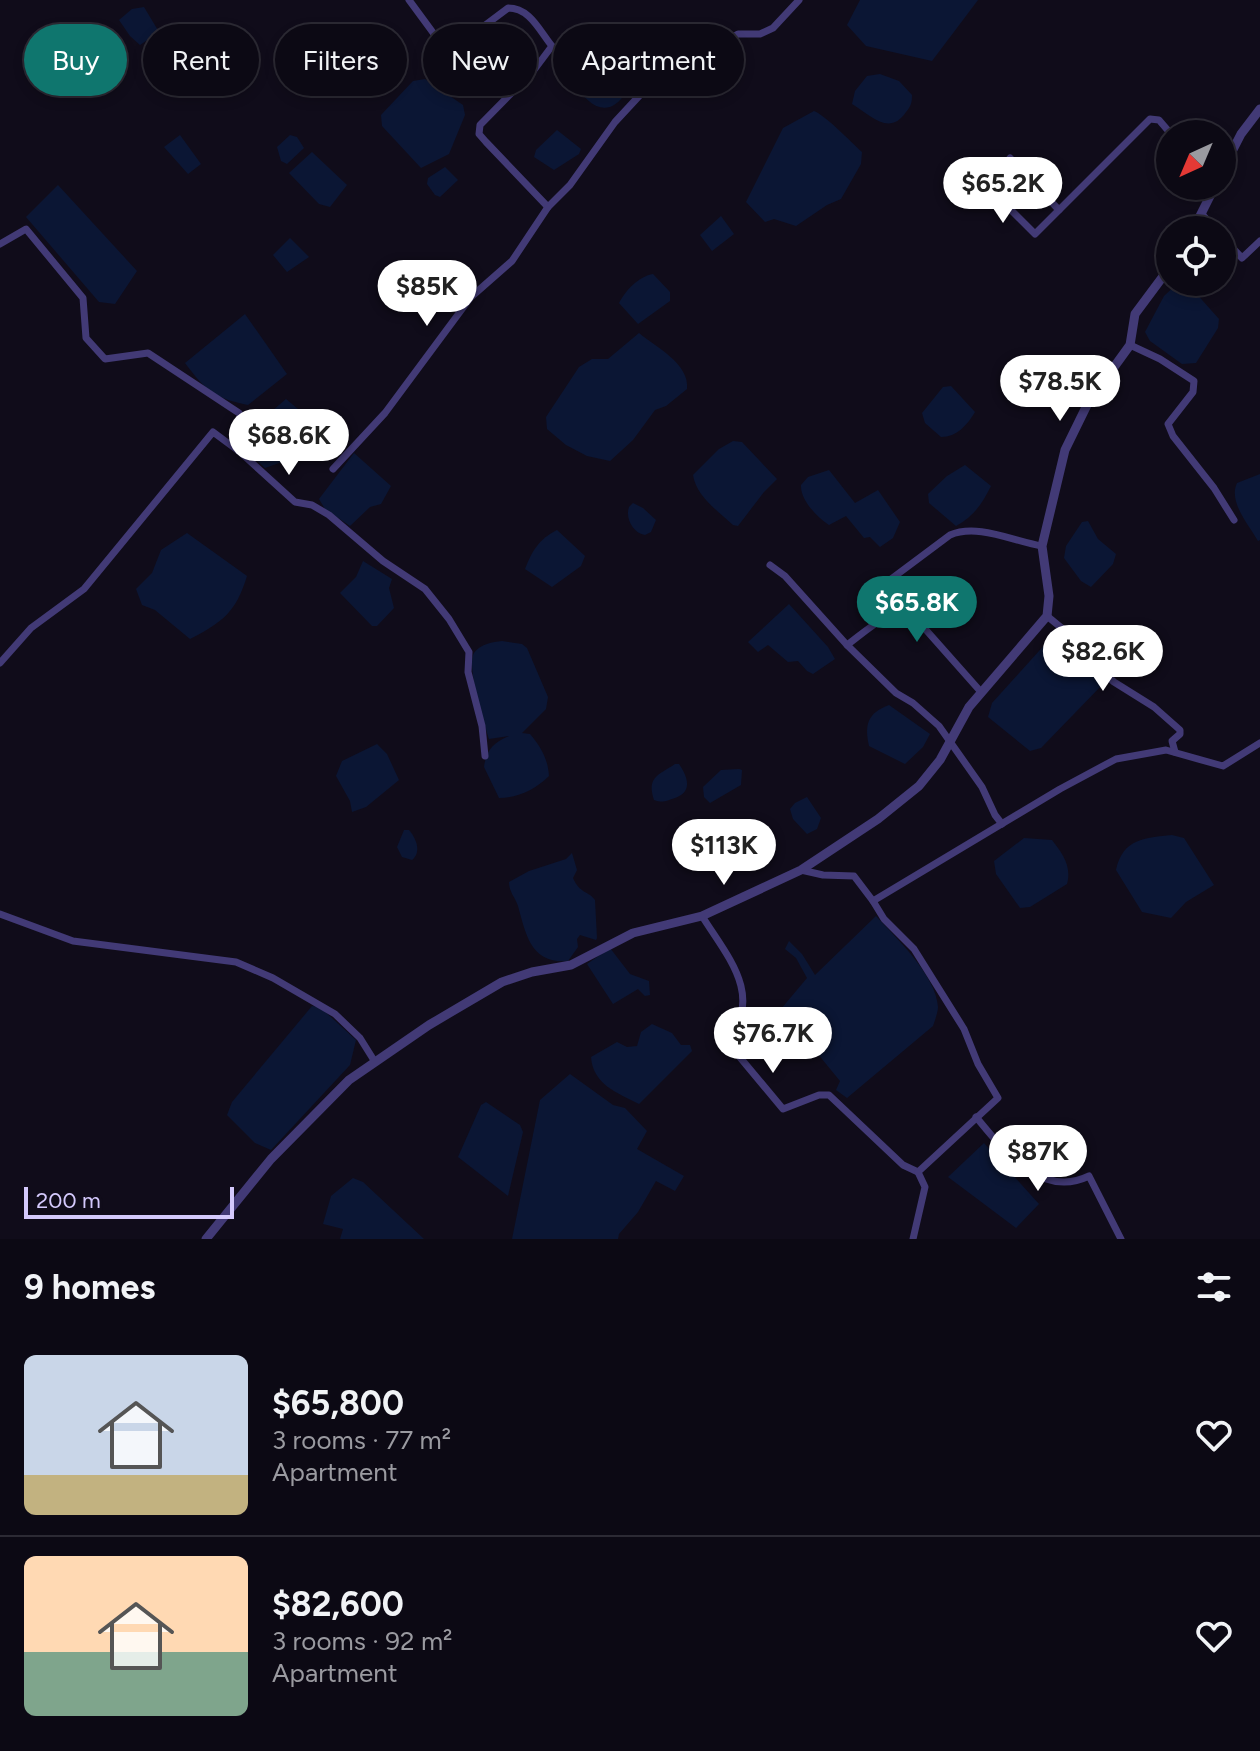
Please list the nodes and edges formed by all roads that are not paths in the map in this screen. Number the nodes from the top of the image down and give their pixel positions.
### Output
1 (409, 0) edge
2 (799, 0) edge
3 (1259, 113) edge
4 (1159, 120) edge
5 (1236, 144) edge
6 (1010, 158) dead end
7 (989, 188) dead end
8 (1208, 200) edge
9 (548, 207) junction
10 (1059, 210) junction
11 (1202, 214) edge
12 (1260, 241) edge
13 (0, 244) edge
14 (1236, 252) edge
15 (1156, 286) edge
16 (1130, 345) junction
17 (239, 413) dead end
18 (333, 469) dead end
19 (1234, 520) dead end
20 (1042, 546) junction
21 (770, 565) dead end
22 (1047, 616) junction
23 (884, 620) junction
24 (847, 645) junction
25 (0, 663) edge
26 (981, 692) junction
27 (949, 740) junction
28 (1260, 743) edge
29 (1175, 752) junction
30 (485, 756) dead end
31 (1002, 824) junction
32 (801, 870) junction
33 (873, 901) junction
34 (0, 914) edge
35 (702, 916) junction
36 (375, 1062) junction
37 (976, 1117) junction
38 (918, 1172) junction
39 (206, 1239) edge
40 (913, 1239) edge
41 (1121, 1239) edge

1 - 9 street
2 - 9 street
3 - 5 street
4 - 10 street
6 - 10 street
7 - 10 street
8 - 11 street
9 - 18 street
12 - 14 street
13 - 17 street
15 - 16 street
16 - 19 street
16 - 20 street
20 - 22 street
20 - 23 street
21 - 24 street
22 - 26 street
22 - 29 street
23 - 24 street
23 - 26 street
24 - 27 street
25 - 30 street
26 - 27 street
27 - 31 street
27 - 32 street
28 - 29 street
29 - 31 street
31 - 33 street
32 - 33 street
32 - 35 street
33 - 37 street
34 - 36 street
35 - 36 street
35 - 38 street
36 - 39 street
37 - 38 street
37 - 41 street
38 - 40 street

